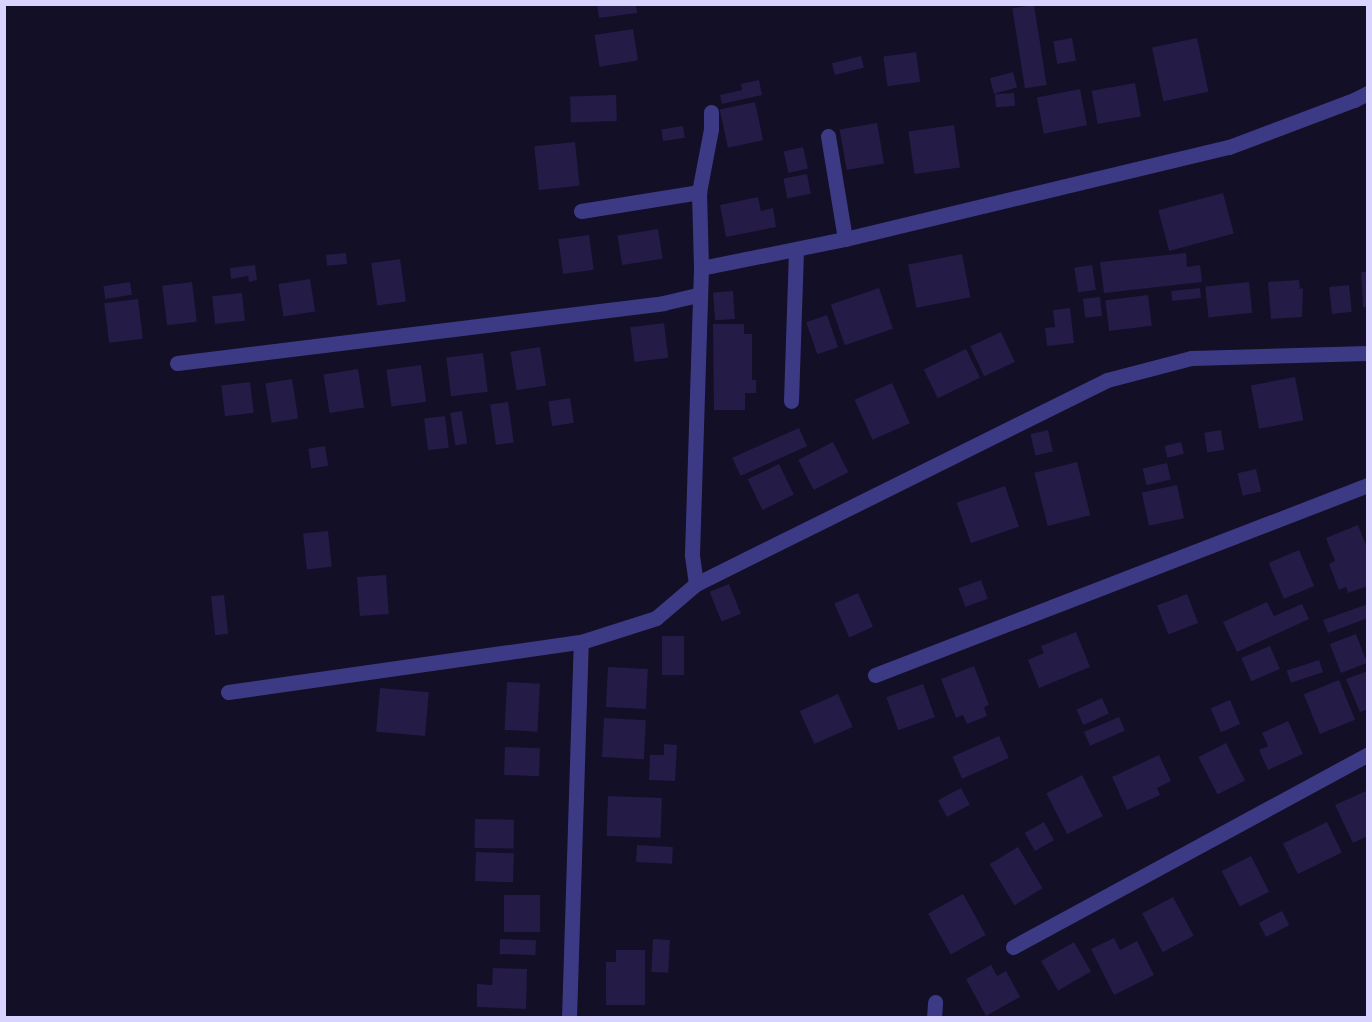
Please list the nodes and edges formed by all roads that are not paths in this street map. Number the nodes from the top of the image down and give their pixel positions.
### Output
1 (1368, 93) edge
2 (711, 112) dead end
3 (828, 136) dead end
4 (699, 192) junction
5 (581, 211) dead end
6 (845, 239) junction
7 (796, 250) junction
8 (701, 268) junction
9 (699, 295) junction
10 (1368, 353) edge
11 (177, 363) dead end
12 (790, 401) dead end
13 (1368, 484) edge
14 (696, 584) junction
15 (581, 642) junction
16 (875, 675) dead end
17 (228, 692) dead end
18 (1368, 754) edge
19 (1013, 947) dead end
20 (569, 1017) edge

1 - 6 street
2 - 4 street
3 - 6 street
4 - 5 street
4 - 8 street
6 - 7 street
7 - 8 street
7 - 12 street
8 - 9 street
9 - 11 street
9 - 14 street
10 - 14 street
13 - 16 street
14 - 15 street
15 - 17 street
15 - 20 street
18 - 19 street

